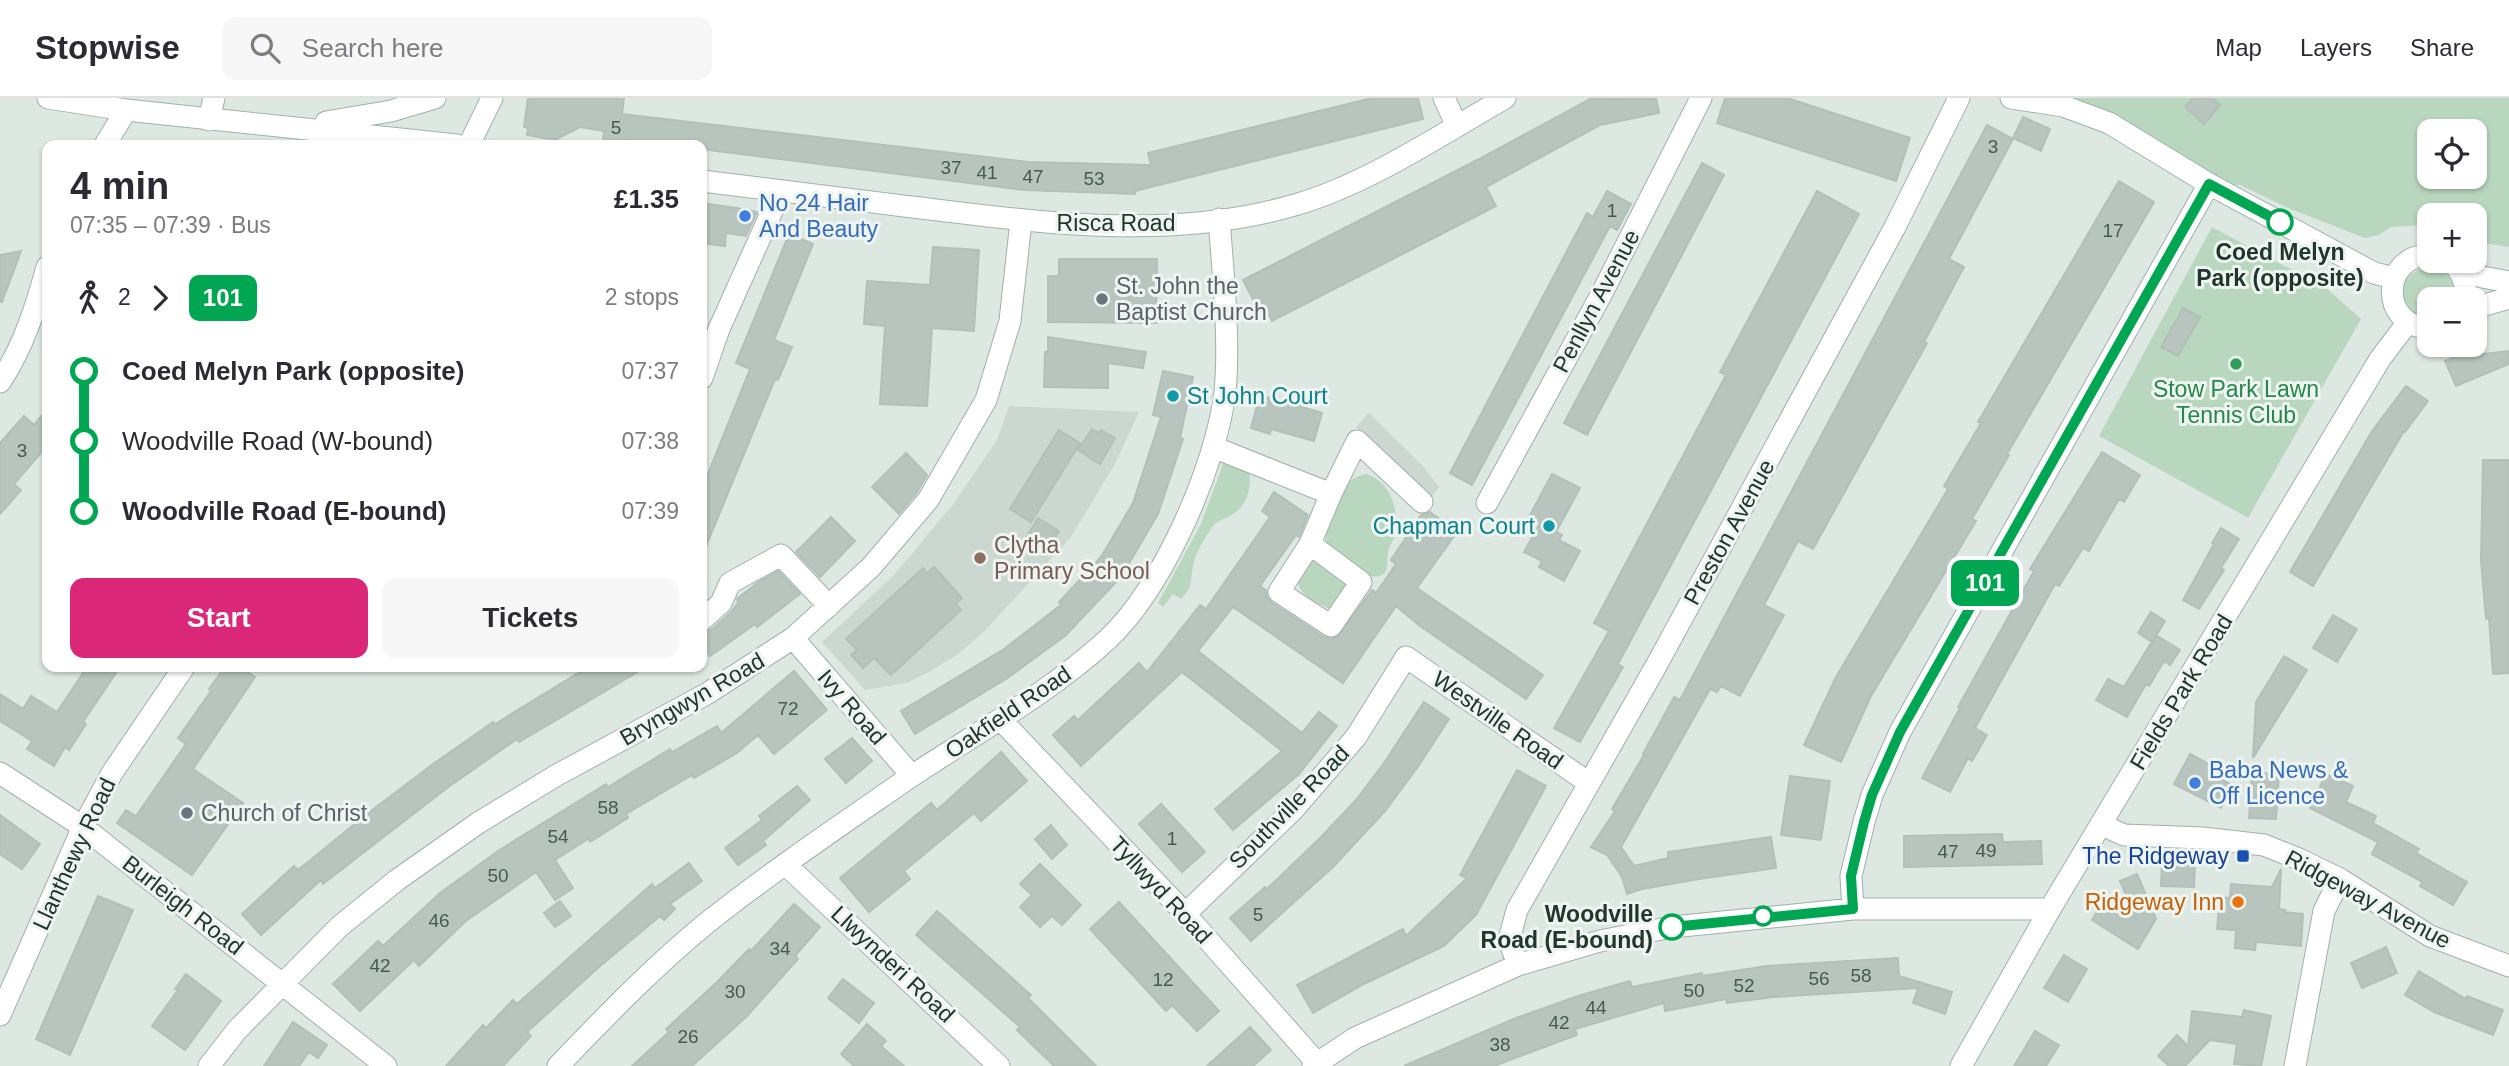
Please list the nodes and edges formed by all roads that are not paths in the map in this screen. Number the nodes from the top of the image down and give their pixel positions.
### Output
1 (48, 98) edge
2 (214, 98) edge
3 (435, 98) edge
4 (492, 98) edge
5 (1444, 98) edge
6 (1505, 98) edge
7 (1702, 98) edge
8 (1958, 98) edge
9 (2011, 98) edge
10 (126, 110) junction
11 (209, 120) junction
12 (257, 123) junction
13 (1457, 126) junction
14 (108, 140) edge
15 (412, 140) edge
16 (471, 140) edge
17 (707, 182) edge
18 (2209, 184) junction
19 (781, 191) junction
20 (1219, 219) junction
21 (1021, 220) junction
22 (2417, 256) edge
23 (2473, 273) edge
24 (2394, 278) junction
25 (2509, 282) edge
26 (42, 286) edge
27 (2509, 298) edge
28 (2487, 304) edge
29 (2408, 322) junction
30 (2417, 326) edge
31 (707, 364) edge
32 (0, 382) edge
33 (1213, 447) junction
34 (1331, 494) junction
35 (1422, 502) dead end
36 (1487, 503) dead end
37 (1310, 544) dead end
38 (829, 606) junction
39 (707, 616) edge
40 (793, 638) junction
41 (1406, 657) joint
42 (181, 672) edge
43 (1002, 720) junction
44 (0, 773) edge
45 (912, 776) junction
46 (1589, 783) junction
47 (2102, 825) junction
48 (83, 827) junction
49 (785, 864) junction
50 (2340, 879) junction
51 (1853, 909) junction
52 (2050, 909) junction
53 (1185, 914) junction
54 (1518, 965) junction
55 (2509, 966) edge
56 (282, 983) junction
57 (0, 1014) edge
58 (1315, 1064) edge
59 (209, 1066) edge
60 (386, 1066) edge
61 (558, 1066) edge
62 (999, 1066) edge
63 (1961, 1066) edge
64 (2295, 1066) edge

1 - 10 street
2 - 11 street
3 - 12 street
4 - 16 street
5 - 13 street
6 - 13 street, Risca Road
7 - 36 street, Penllyn Avenue
8 - 46 street, Preston Avenue
9 - 18 street
10 - 11 street
10 - 14 street
11 - 12 street
12 - 15 street
13 - 20 street, Risca Road
17 - 19 street, Risca Road
18 - 24 street
18 - 51 street
19 - 21 street, Risca Road
19 - 31 street
20 - 21 street, Risca Road
20 - 33 street, Oakfield Road
21 - 38 street, Bryngwyn Road
22 - 24 street
23 - 25 street
24 - 29 street
26 - 32 street
27 - 28 street
29 - 30 street
29 - 47 street, Fields Park Road
33 - 34 street
33 - 43 street, Oakfield Road
34 - 35 street
34 - 37 street
38 - 39 street
38 - 40 street, Bryngwyn Road
40 - 45 street, Ivy Road
40 - 56 street, Bryngwyn Road
41 - 46 street, Westville Road
41 - 53 street, Southville Road
42 - 48 street, Llanthewy Road
43 - 45 street, Oakfield Road
43 - 53 street, Tyllwyd Road
44 - 48 street, Burleigh Road
45 - 49 street, Oakfield Road
46 - 54 street, Preston Avenue
47 - 50 street, Ridgeway Avenue
47 - 52 street, Fields Park Road
48 - 56 street, Burleigh Road
48 - 57 street, Llanthewy Road
49 - 61 street, Oakfield Road
49 - 62 street, Llwynderi Road
50 - 55 street, Ridgeway Avenue
50 - 64 street
51 - 52 street
51 - 54 street
52 - 63 street, Fields Park Road
53 - 58 street, Tyllwyd Road
54 - 58 street
56 - 59 street, Bryngwyn Road
56 - 60 street, Burleigh Road

